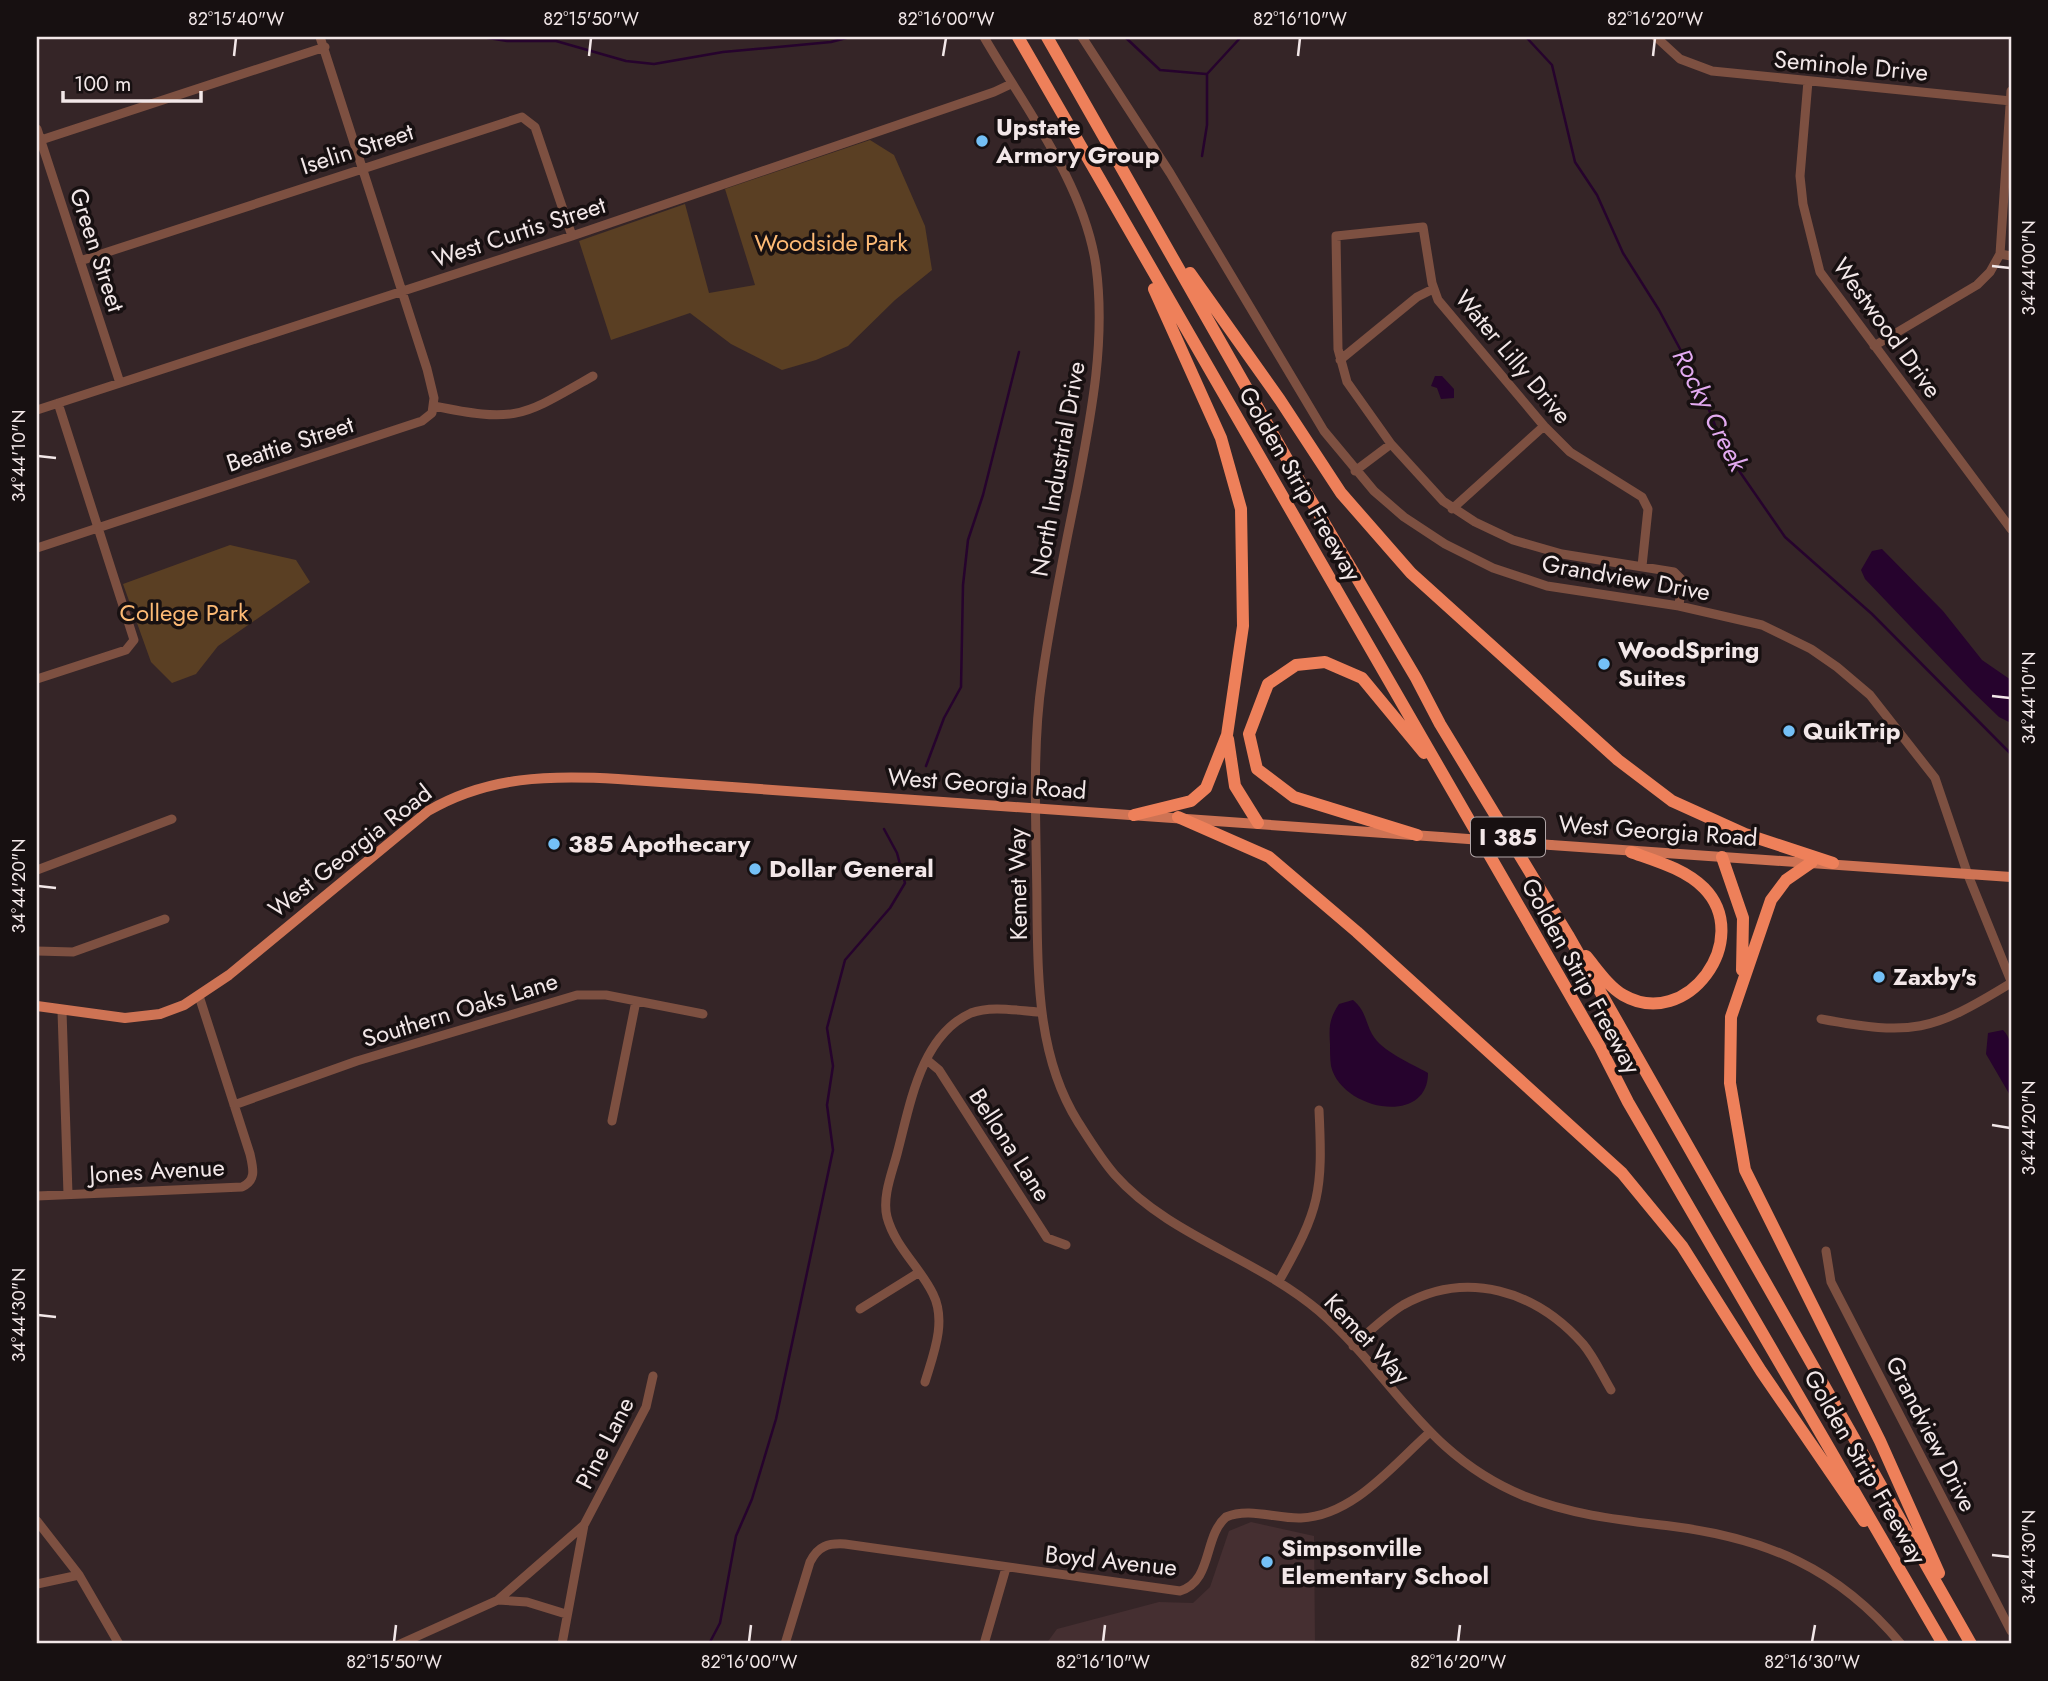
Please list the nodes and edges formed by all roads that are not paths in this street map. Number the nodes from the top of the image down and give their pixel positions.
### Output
1 (320, 37) edge
2 (984, 37) edge
3 (1018, 37) edge
4 (1047, 37) edge
5 (1082, 37) edge
6 (1656, 37) edge
7 (324, 47) junction
8 (1808, 81) junction
9 (1011, 84) junction
10 (2011, 91) edge
11 (2011, 101) edge
12 (37, 129) edge
13 (41, 141) junction
14 (361, 168) junction
15 (1147, 212) junction
16 (1129, 231) junction
17 (572, 236) junction
18 (2000, 254) junction
19 (2011, 256) edge
20 (80, 261) junction
21 (1433, 289) junction
22 (401, 291) junction
23 (1874, 346) junction
24 (1340, 360) junction
25 (593, 376) dead end
26 (120, 383) junction
27 (58, 403) junction
28 (434, 406) junction
29 (37, 410) edge
30 (1544, 426) junction
31 (1391, 444) junction
32 (1355, 471) junction
33 (1452, 509) junction
34 (98, 527) junction
35 (2011, 529) edge
36 (37, 548) edge
37 (1642, 566) junction
38 (1679, 606) junction
39 (37, 679) edge
40 (1227, 735) junction
41 (1449, 784) junction
42 (1036, 808) junction
43 (1134, 815) junction
44 (1178, 817) junction
45 (172, 819) dead end
46 (1258, 823) junction
47 (1417, 835) junction
48 (1631, 852) junction
49 (1722, 857) junction
50 (1812, 862) junction
51 (1833, 863) junction
52 (37, 870) edge
53 (1968, 875) junction
54 (2011, 877) edge
55 (165, 919) dead end
56 (1568, 935) junction
57 (37, 951) edge
58 (1742, 981) junction
59 (2011, 982) edge
60 (199, 996) junction
61 (636, 1001) junction
62 (37, 1006) edge
63 (62, 1011) junction
64 (1040, 1012) junction
65 (703, 1014) dead end
66 (1821, 1019) dead end
67 (928, 1060) junction
68 (234, 1105) junction
69 (1319, 1110) dead end
70 (612, 1121) dead end
71 (68, 1194) junction
72 (37, 1196) edge
73 (1066, 1245) dead end
74 (1826, 1251) dead end
75 (918, 1273) junction
76 (1279, 1282) junction
77 (860, 1309) dead end
78 (1353, 1346) junction
79 (653, 1376) dead end
80 (925, 1382) dead end
81 (1611, 1390) dead end
82 (1429, 1433) junction
83 (37, 1521) edge
84 (584, 1525) junction
85 (1006, 1568) junction
86 (79, 1575) junction
87 (37, 1584) edge
88 (1916, 1598) junction
89 (498, 1600) junction
90 (566, 1614) junction
91 (2011, 1631) edge
92 (1969, 1641) edge
93 (119, 1644) edge
94 (400, 1644) edge
95 (562, 1644) edge
96 (785, 1644) edge
97 (984, 1644) edge
98 (1901, 1644) edge
99 (1943, 1644) edge

1 - 7 street
2 - 9 street, North Industrial Drive
3 - 16 highway, Golden Strip Freeway / I 385
4 - 15 highway, Golden Strip Freeway / I 385
5 - 32 street, Grandview Drive
6 - 8 street, Seminole Drive
7 - 13 street
7 - 14 street
8 - 11 street, Seminole Drive
8 - 23 street, Westwood Drive
9 - 17 street, West Curtis Street
9 - 42 street, North Industrial Drive
10 - 11 street
11 - 18 street
12 - 13 street, Green Street
13 - 20 street, Green Street
14 - 17 street, Iselin Street
14 - 20 street, Iselin Street
14 - 22 street
15 - 51 highway
15 - 56 highway, Golden Strip Freeway / I 385
16 - 40 highway
16 - 41 highway, Golden Strip Freeway / I 385
17 - 22 street, West Curtis Street
18 - 19 street
18 - 23 street
20 - 26 street, Green Street
21 - 24 street
21 - 24 street, Water Lilly Drive
21 - 30 street, Water Lilly Drive
22 - 26 street, West Curtis Street
22 - 28 street
23 - 35 street, Westwood Drive
24 - 31 street, Water Lilly Drive
25 - 28 street
26 - 27 street, West Curtis Street
27 - 29 street, West Curtis Street
27 - 34 street
28 - 34 street, Beattie Street
30 - 33 street
30 - 37 street, Water Lilly Drive
31 - 32 street
31 - 33 street, Water Lilly Drive
32 - 38 street, Grandview Drive
33 - 37 street, Water Lilly Drive
34 - 36 street, Beattie Street
34 - 39 street
37 - 38 street, Water Lilly Drive
38 - 53 street, Grandview Drive
40 - 43 highway
40 - 46 highway
41 - 47 highway
41 - 88 highway, Golden Strip Freeway / I 385
42 - 43 main road, West Georgia Road
42 - 60 main road, West Georgia Road
42 - 64 street, Kemet Way
43 - 44 main road, West Georgia Road
44 - 46 main road, West Georgia Road
44 - 88 highway
45 - 52 street
46 - 47 main road, West Georgia Road
47 - 48 main road, West Georgia Road, bridge
48 - 49 main road, West Georgia Road
48 - 56 highway
49 - 50 main road, West Georgia Road
49 - 58 highway
50 - 51 main road, West Georgia Road
50 - 58 highway
51 - 53 main road, West Georgia Road
53 - 54 main road, West Georgia Road
53 - 59 street, Grandview Drive
55 - 57 street
56 - 92 highway, Golden Strip Freeway / I 385
58 - 92 highway
59 - 66 street
60 - 63 main road, West Georgia Road
60 - 68 street, Jones Avenue
61 - 65 street, Southern Oaks Lane
61 - 68 street, Southern Oaks Lane
61 - 70 street
62 - 63 main road, West Georgia Road
63 - 71 street
64 - 67 street
64 - 76 street, Kemet Way
67 - 73 street, Bellona Lane
67 - 75 street
68 - 71 street, Jones Avenue
69 - 76 street
71 - 72 street, Jones Avenue
74 - 91 street, Grandview Drive
75 - 77 street
75 - 80 street
76 - 78 street, Kemet Way
78 - 81 street
78 - 82 street, Kemet Way
79 - 84 street, Pine Lane
82 - 85 street, Boyd Avenue
82 - 98 street, Kemet Way
83 - 86 street
84 - 89 street, Pine Lane
84 - 90 street, Pine Lane
85 - 96 street, Boyd Avenue
85 - 97 street
86 - 87 street
86 - 93 street
88 - 99 highway, Golden Strip Freeway / I 385
89 - 90 street
89 - 94 street, Pine Lane
90 - 95 street, Pine Lane

